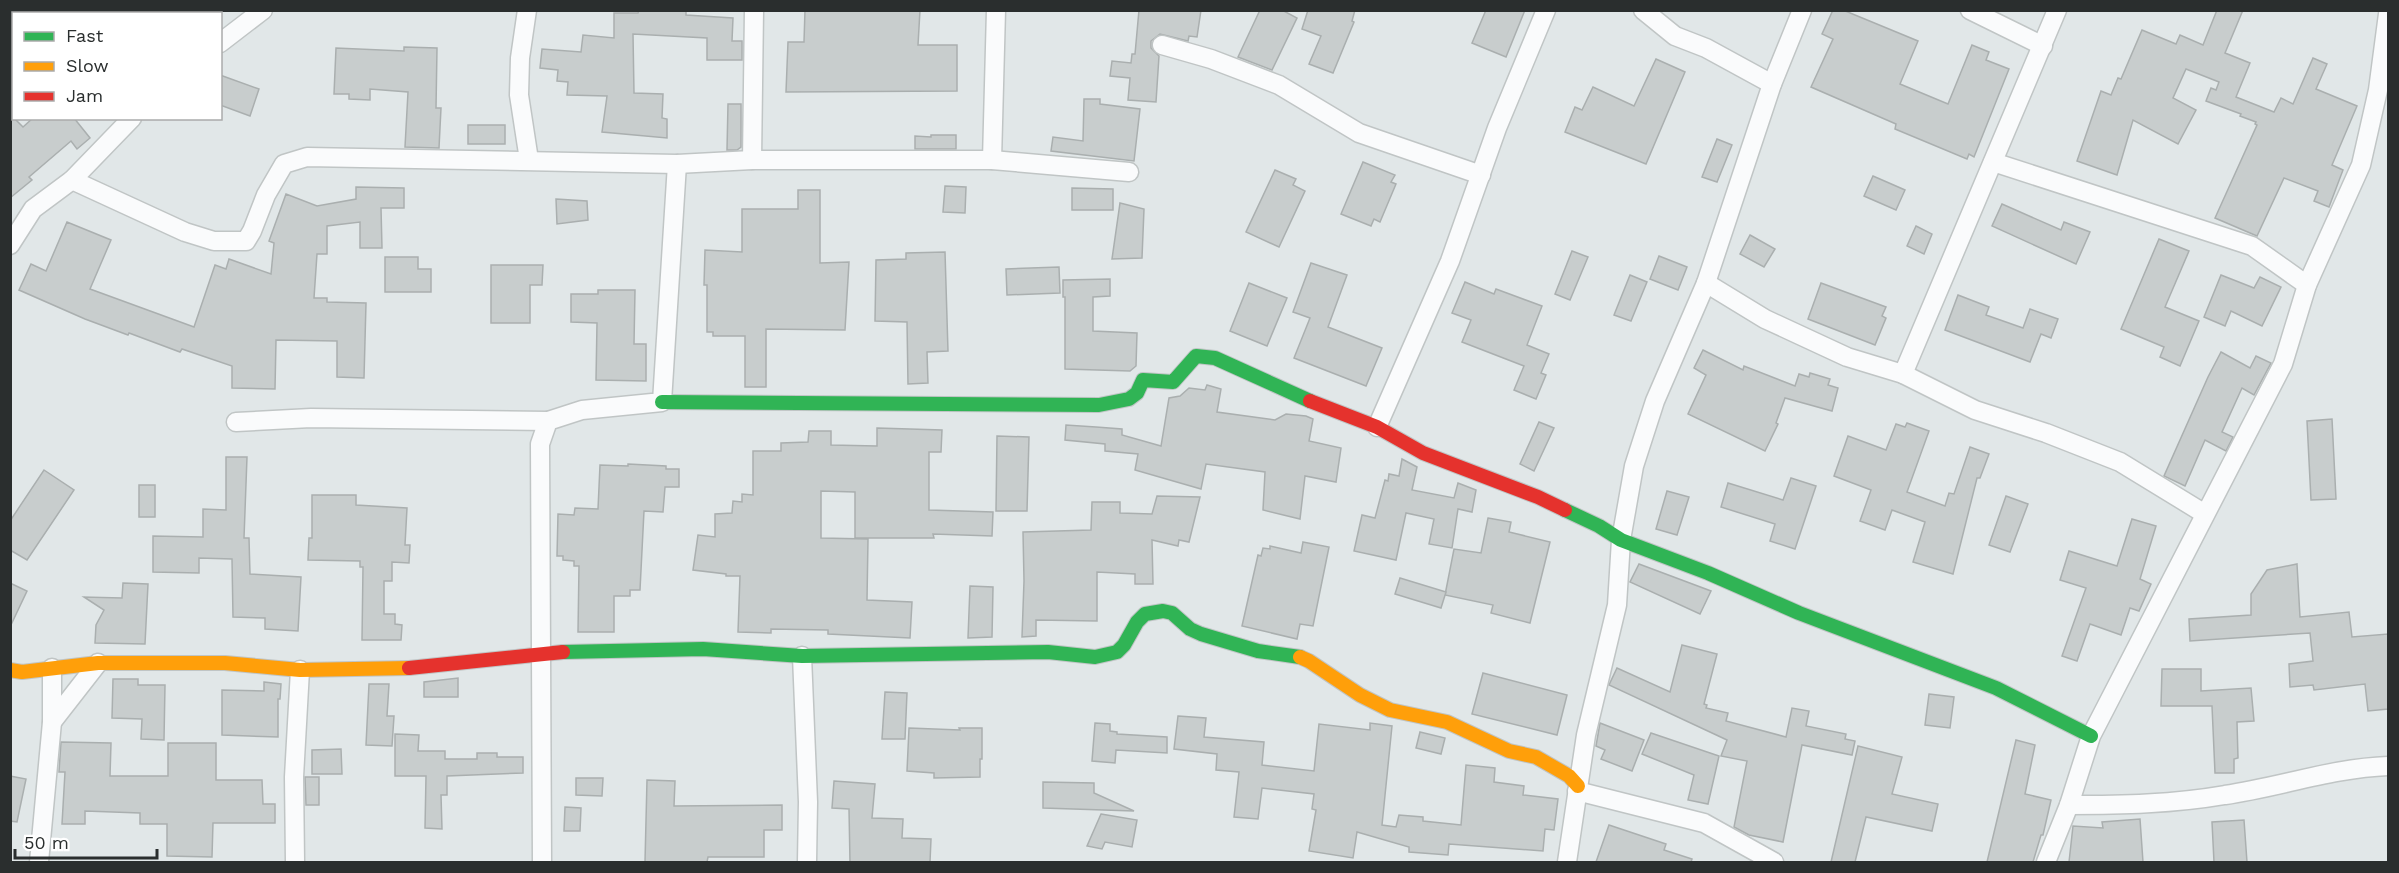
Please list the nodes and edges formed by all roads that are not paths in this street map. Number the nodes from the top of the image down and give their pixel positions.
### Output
1 (263, 10) edge
2 (527, 10) edge
3 (754, 10) edge
4 (996, 10) edge
5 (1545, 10) edge
6 (1644, 10) edge
7 (1802, 10) edge
8 (1970, 10) edge
9 (2057, 10) edge
10 (2388, 15) edge
11 (222, 41) edge
12 (1162, 45) dead end
13 (2043, 46) junction
14 (1772, 84) junction
15 (130, 120) edge
16 (529, 160) junction
17 (752, 160) junction
18 (992, 160) junction
19 (1993, 162) junction
20 (677, 164) junction
21 (1129, 172) dead end
22 (1481, 175) junction
23 (72, 180) junction
24 (10, 244) edge
25 (1706, 283) junction
26 (2307, 285) junction
27 (1903, 374) junction
28 (662, 402) junction
29 (236, 422) dead end
30 (548, 422) junction
31 (1377, 427) junction
32 (2205, 514) junction
33 (1621, 540) junction
34 (542, 653) junction
35 (802, 656) junction
36 (98, 663) junction
37 (52, 668) junction
38 (10, 670) edge
39 (300, 670) junction
40 (52, 722) junction
41 (2091, 736) junction
42 (2388, 766) edge
43 (1578, 788) junction
44 (2069, 805) junction
45 (39, 862) edge
46 (295, 862) edge
47 (542, 862) edge
48 (807, 862) edge
49 (1567, 862) edge
50 (1774, 862) edge
51 (2046, 862) edge

1 - 11 street
2 - 16 street
3 - 17 street
4 - 18 street
5 - 22 street
6 - 14 street
7 - 14 street
8 - 13 street
9 - 13 street
10 - 26 street
12 - 22 street
13 - 19 street
14 - 25 street
15 - 23 street
16 - 20 street
16 - 23 street
17 - 18 street
17 - 20 street
18 - 21 street
19 - 26 street
19 - 27 street
20 - 28 street
22 - 31 street
23 - 24 street
25 - 27 street
25 - 33 street
26 - 32 street
27 - 32 street
28 - 30 street
28 - 31 street
29 - 30 street
30 - 34 street
31 - 33 street
32 - 41 street
33 - 41 street
33 - 43 street
34 - 35 street
34 - 39 street
34 - 47 street
35 - 43 street
35 - 48 street
36 - 37 street
36 - 39 street
36 - 40 street
37 - 38 street
37 - 40 street
39 - 46 street
40 - 45 street
41 - 44 street
42 - 44 street
43 - 49 street
43 - 50 street
44 - 51 street

